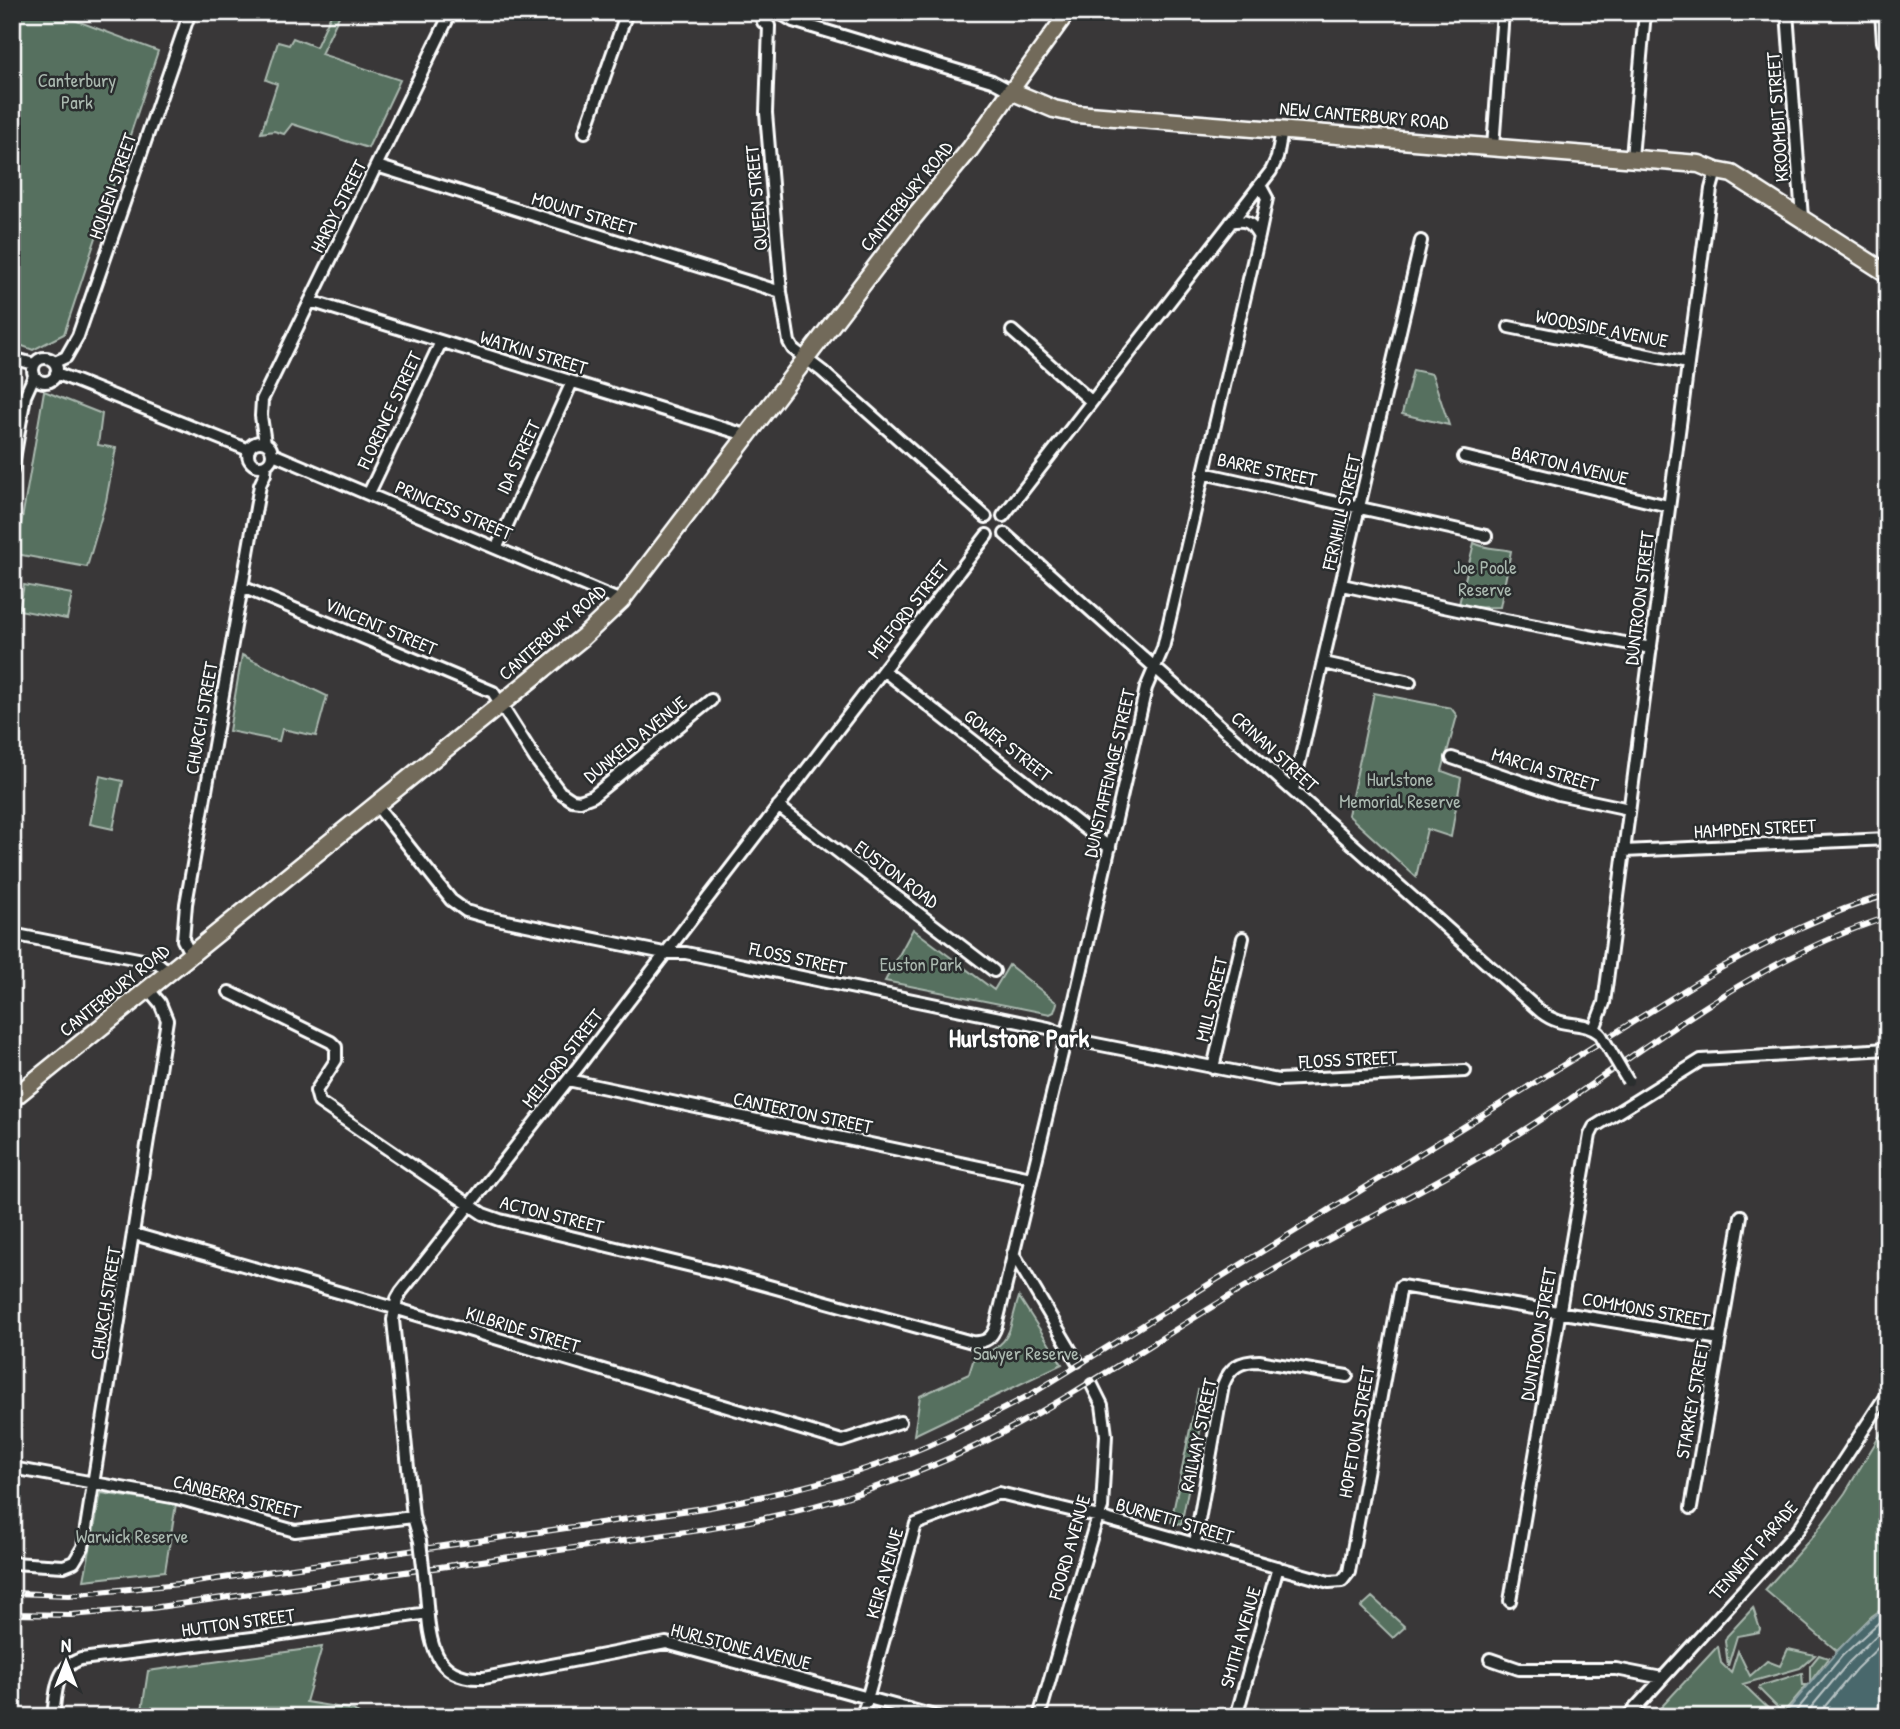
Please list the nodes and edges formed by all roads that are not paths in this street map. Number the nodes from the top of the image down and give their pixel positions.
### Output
1 (190, 12) edge
2 (451, 12) edge
3 (627, 12) edge
4 (760, 12) edge
5 (1068, 12) edge
6 (1503, 12) edge
7 (1645, 12) edge
8 (1787, 12) edge
9 (1881, 12) edge
10 (783, 14) edge
11 (769, 26) junction
12 (1888, 41) edge
13 (1011, 91) junction
14 (1282, 130) junction
15 (585, 132) dead end
16 (1493, 147) junction
17 (1632, 158) junction
18 (377, 166) junction
19 (1716, 171) junction
20 (1257, 190) junction
21 (1802, 218) junction
22 (1231, 222) junction
23 (1259, 236) junction
24 (1421, 241) dead end
25 (1888, 274) edge
26 (1888, 289) edge
27 (781, 292) junction
28 (310, 301) junction
29 (1508, 327) dead end
30 (1888, 327) edge
31 (1012, 331) dead end
32 (441, 342) junction
33 (12, 358) edge
34 (807, 359) junction
35 (1688, 363) junction
36 (55, 367) junction
37 (34, 370) junction
38 (572, 382) junction
39 (1091, 401) junction
40 (749, 436) junction
41 (256, 445) junction
42 (273, 454) junction
43 (1464, 457) dead end
44 (261, 465) junction
45 (12, 471) edge
46 (1203, 473) junction
47 (369, 493) junction
48 (1668, 506) junction
49 (1360, 507) junction
50 (1003, 516) junction
51 (986, 517) junction
52 (1005, 534) junction
53 (987, 535) junction
54 (1486, 536) dead end
55 (497, 547) junction
56 (1342, 586) junction
57 (242, 587) junction
58 (621, 601) junction
59 (1651, 648) junction
60 (1324, 663) junction
61 (1155, 668) junction
62 (883, 670) junction
63 (1410, 682) dead end
64 (711, 700) dead end
65 (501, 704) junction
66 (1452, 758) dead end
67 (1293, 790) junction
68 (377, 806) junction
69 (778, 806) junction
70 (1629, 809) junction
71 (1888, 839) edge
72 (1110, 848) junction
73 (1624, 851) junction
74 (12, 934) edge
75 (1243, 938) dead end
76 (664, 953) junction
77 (191, 955) junction
78 (994, 971) dead end
79 (169, 972) junction
80 (149, 990) junction
81 (229, 992) dead end
82 (1597, 1032) junction
83 (1066, 1036) junction
84 (1888, 1049) edge
85 (1213, 1068) junction
86 (1465, 1071) dead end
87 (568, 1080) junction
88 (1639, 1098) junction
89 (12, 1100) edge
90 (1031, 1178) junction
91 (470, 1204) junction
92 (1741, 1216) dead end
93 (134, 1234) junction
94 (1013, 1253) junction
95 (1401, 1286) joint
96 (394, 1308) junction
97 (1559, 1312) junction
98 (1720, 1339) junction
99 (982, 1343) joint
100 (1077, 1361) dead end
101 (1347, 1376) dead end
102 (1092, 1385) dead end
103 (1888, 1392) edge
104 (900, 1422) dead end
105 (12, 1468) edge
106 (94, 1485) junction
107 (999, 1493) joint
108 (1691, 1508) dead end
109 (413, 1517) junction
110 (1099, 1517) junction
111 (1195, 1543) junction
112 (12, 1563) edge
113 (1278, 1567) junction
114 (1342, 1581) joint
115 (1510, 1601) dead end
116 (428, 1613) junction
117 (1490, 1659) dead end
118 (1662, 1678) junction
119 (867, 1696) junction
120 (53, 1717) edge
121 (862, 1717) edge
122 (938, 1717) edge
123 (1039, 1717) edge
124 (1236, 1717) edge
125 (1627, 1717) edge

1 - 36 street, HOLDEN STREET
2 - 18 street, HARDY STREET
3 - 15 street
4 - 11 street
5 - 13 main road
6 - 16 street
7 - 17 street
8 - 21 street, KROOMBIT STREET
9 - 12 street
10 - 11 street
10 - 13 street
11 - 27 street, QUEEN STREET
13 - 14 highway, NEW CANTERBURY ROAD
13 - 34 highway, CANTERBURY ROAD
14 - 16 highway, NEW CANTERBURY ROAD
14 - 20 street
16 - 17 highway, NEW CANTERBURY ROAD
17 - 19 highway, NEW CANTERBURY ROAD
18 - 27 street, MOUNT STREET
18 - 28 street, HARDY STREET
19 - 21 highway, NEW CANTERBURY ROAD
19 - 26 highway, NEW CANTERBURY ROAD
19 - 35 street, DUNTROON STREET
20 - 22 street
20 - 23 street, DUNSTAFFENAGE STREET
21 - 25 highway, NEW CANTERBURY ROAD
22 - 23 street
22 - 39 street
23 - 46 street, DUNSTAFFENAGE STREET
24 - 49 street, FERNHILL STREET
26 - 30 street
27 - 34 street, QUEEN STREET
28 - 32 street, WATKIN STREET
28 - 41 street, HARDY STREET
29 - 35 street, WOODSIDE AVENUE
31 - 39 street
32 - 38 street, WATKIN STREET
32 - 47 street, FLORENCE STREET
33 - 37 street
34 - 40 highway, CANTERBURY ROAD
34 - 51 street
35 - 48 street, DUNTROON STREET
36 - 37 street
36 - 37 street
36 - 41 street
37 - 45 street
38 - 40 street, WATKIN STREET
38 - 55 street, IDA STREET
39 - 50 street
40 - 58 highway, CANTERBURY ROAD
41 - 42 street
41 - 44 street
42 - 44 street
42 - 47 street, PRINCESS STREET
43 - 48 street, BARTON AVENUE
44 - 57 street, CHURCH STREET
46 - 49 street, BARRE STREET
46 - 61 street, DUNSTAFFENAGE STREET
47 - 55 street, PRINCESS STREET
48 - 59 street, DUNTROON STREET
49 - 54 street, BARRE STREET
49 - 56 street, FERNHILL STREET
50 - 51 street
50 - 52 street
51 - 53 street
52 - 53 street
52 - 61 street, CRINAN STREET
53 - 62 street, MELFORD STREET
55 - 58 street, PRINCESS STREET
56 - 59 street
56 - 60 street, FERNHILL STREET
57 - 65 street, VINCENT STREET
57 - 77 street, CHURCH STREET
58 - 65 highway, CANTERBURY ROAD
59 - 70 street, DUNTROON STREET
60 - 63 street
60 - 67 street, FERNHILL STREET
61 - 67 street, CRINAN STREET
61 - 72 street, DUNSTAFFENAGE STREET
62 - 69 street, MELFORD STREET
62 - 72 street, GOWER STREET
64 - 65 street, DUNKELD AVENUE
65 - 68 highway, CANTERBURY ROAD
66 - 70 street, MARCIA STREET
67 - 82 street, CRINAN STREET
68 - 76 street, FLOSS STREET
68 - 77 highway, CANTERBURY ROAD
69 - 76 street, MELFORD STREET
69 - 78 street, EUSTON ROAD
70 - 73 street, DUNTROON STREET
71 - 73 street, HAMPDEN STREET
72 - 83 street, DUNSTAFFENAGE STREET
73 - 82 street, DUNTROON STREET
74 - 79 street
75 - 85 street, MILL STREET
76 - 83 street, FLOSS STREET
76 - 87 street, MELFORD STREET
77 - 79 highway, CANTERBURY ROAD
79 - 80 highway, CANTERBURY ROAD
80 - 89 highway, CANTERBURY ROAD
80 - 93 street, CHURCH STREET
81 - 91 street, ACTON STREET
82 - 88 street, bridge
83 - 85 street, FLOSS STREET
83 - 90 street, DUNSTAFFENAGE STREET
84 - 88 street
85 - 86 street, FLOSS STREET
87 - 90 street, CANTERTON STREET
87 - 91 street, MELFORD STREET
88 - 97 street, DUNTROON STREET
90 - 94 street, DUNSTAFFENAGE STREET
91 - 96 street, MELFORD STREET
91 - 99 street, ACTON STREET
92 - 98 street, STARKEY STREET
93 - 96 street, KILBRIDE STREET
93 - 106 street, CHURCH STREET
94 - 99 street, DUNSTAFFENAGE STREET
94 - 100 street
95 - 97 street, COMMONS STREET
95 - 114 street, HOPETOUN STREET
96 - 104 street, KILBRIDE STREET
96 - 109 street
97 - 98 street, COMMONS STREET
97 - 115 street, DUNTROON STREET
98 - 108 street, STARKEY STREET
101 - 111 street, RAILWAY STREET
102 - 110 street, FOORD AVENUE
103 - 118 street, TENNENT PARADE
105 - 106 street, CANBERRA STREET
106 - 109 street, CANBERRA STREET
106 - 112 street, CHURCH STREET
107 - 110 street, BURNETT STREET
107 - 119 street, KEIR AVENUE
109 - 116 street, bridge
110 - 111 street, BURNETT STREET
110 - 123 street, FOORD AVENUE
111 - 113 street, BURNETT STREET
113 - 114 street, BURNETT STREET
113 - 124 street, SMITH AVENUE
116 - 119 street, HURLSTONE AVENUE
116 - 120 street, HUTTON STREET
117 - 118 street
118 - 125 street, TENNENT PARADE
119 - 121 street, KEIR AVENUE
119 - 122 street, HURLSTONE AVENUE

